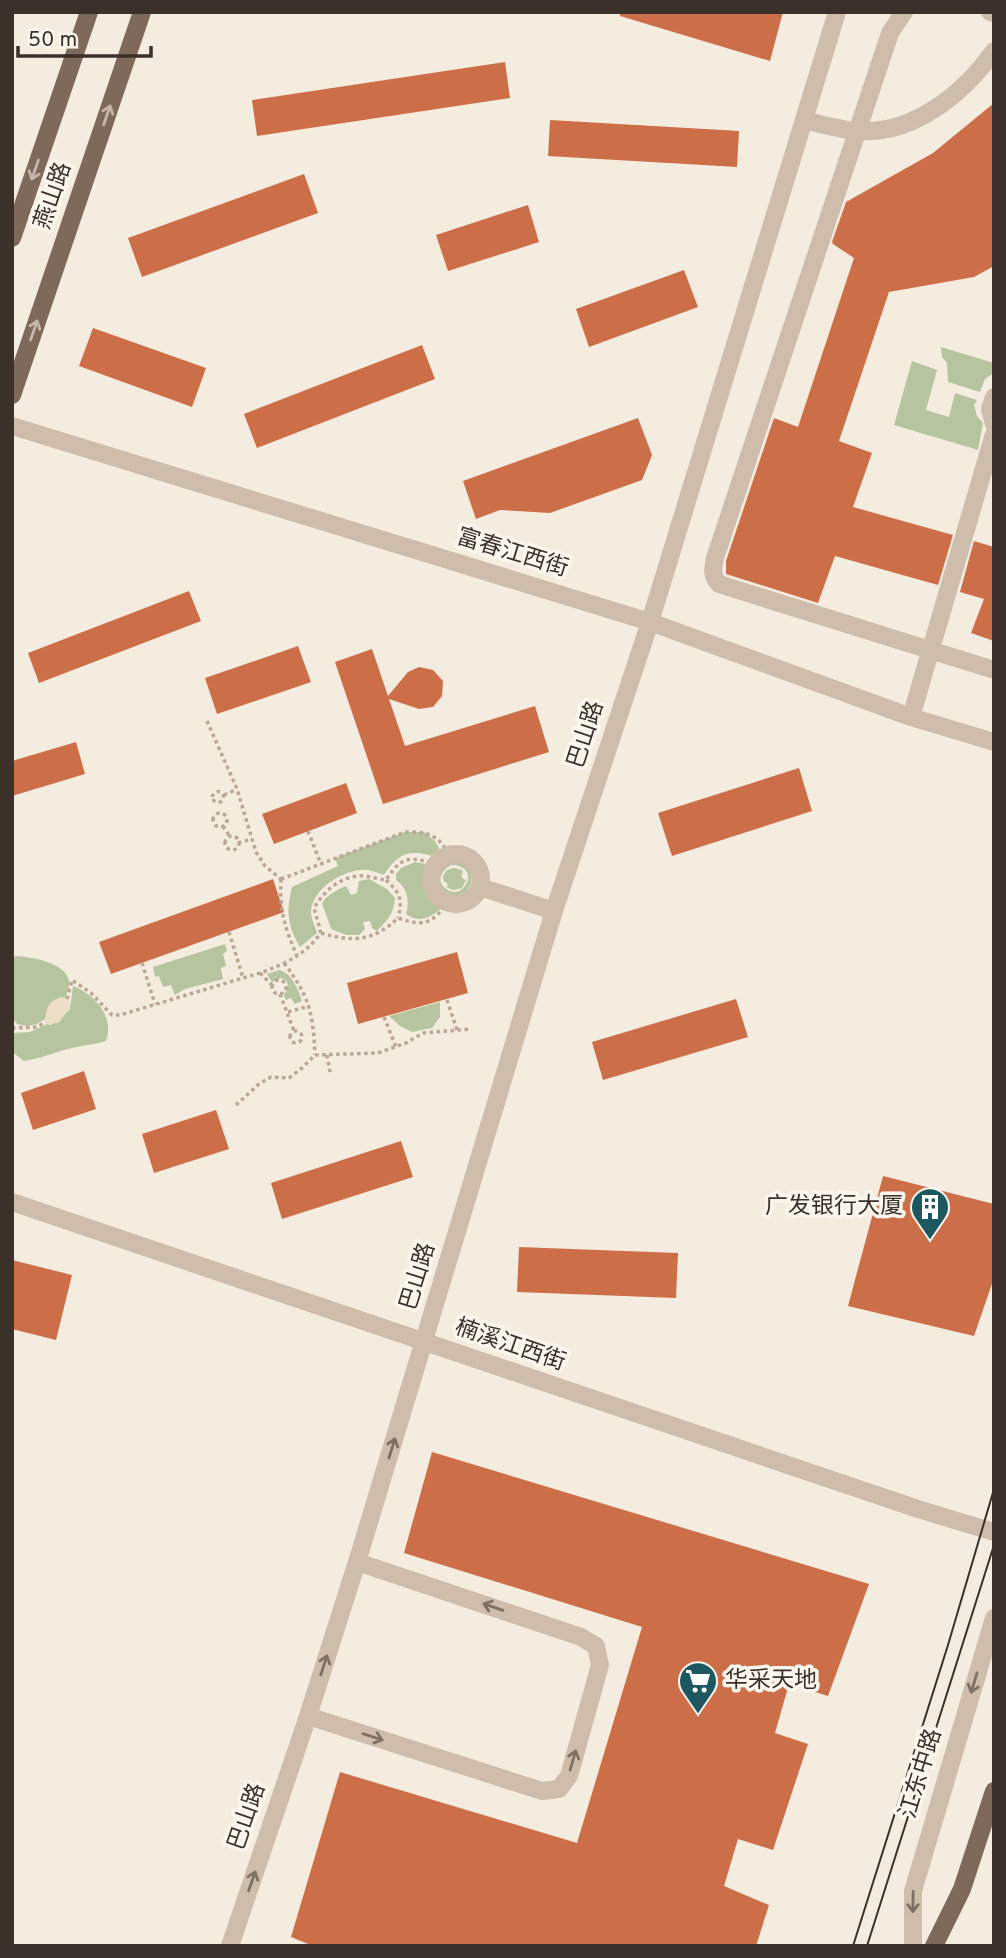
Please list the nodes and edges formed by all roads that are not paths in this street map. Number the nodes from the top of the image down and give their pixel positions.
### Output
1 (89, 12) edge
2 (142, 12) edge
3 (836, 12) edge
4 (904, 12) edge
5 (994, 51) edge
6 (804, 120) junction
7 (857, 131) junction
8 (12, 238) edge
9 (12, 395) edge
10 (994, 397) edge
11 (994, 424) edge
12 (12, 426) edge
13 (994, 434) edge
14 (650, 622) junction
15 (930, 650) junction
16 (994, 670) edge
17 (911, 717) junction
18 (994, 742) edge
19 (480, 887) junction
20 (554, 911) junction
21 (12, 1202) edge
22 (425, 1342) junction
23 (994, 1532) edge
24 (357, 1562) junction
25 (994, 1618) edge
26 (308, 1716) junction
27 (994, 1791) edge
28 (230, 1946) edge
29 (913, 1946) edge
30 (934, 1946) edge

1 -> 8 main road, 燕山路
9 -> 2 main road, 燕山路
3 - 6 street, 巴山路
4 - 7 street
5 - 7 street
6 - 7 street
6 - 14 street, 巴山路
7 - 15 street
10 - 11 street
12 - 14 street, 富春江西街
13 - 15 street
14 - 17 street, 富春江西街
14 - 20 street, 巴山路
15 - 16 street
15 - 17 street
17 - 18 street, 富春江西街
19 - 19 street
19 - 20 street
20 - 22 street, 巴山路
21 - 22 street, 楠溪江西街
22 - 23 street, 楠溪江西街
24 -> 22 street, 巴山路
26 -> 24 street, 巴山路
26 -> 24 street
25 -> 29 street, 江东中路
28 -> 26 street, 巴山路
27 - 30 main road

